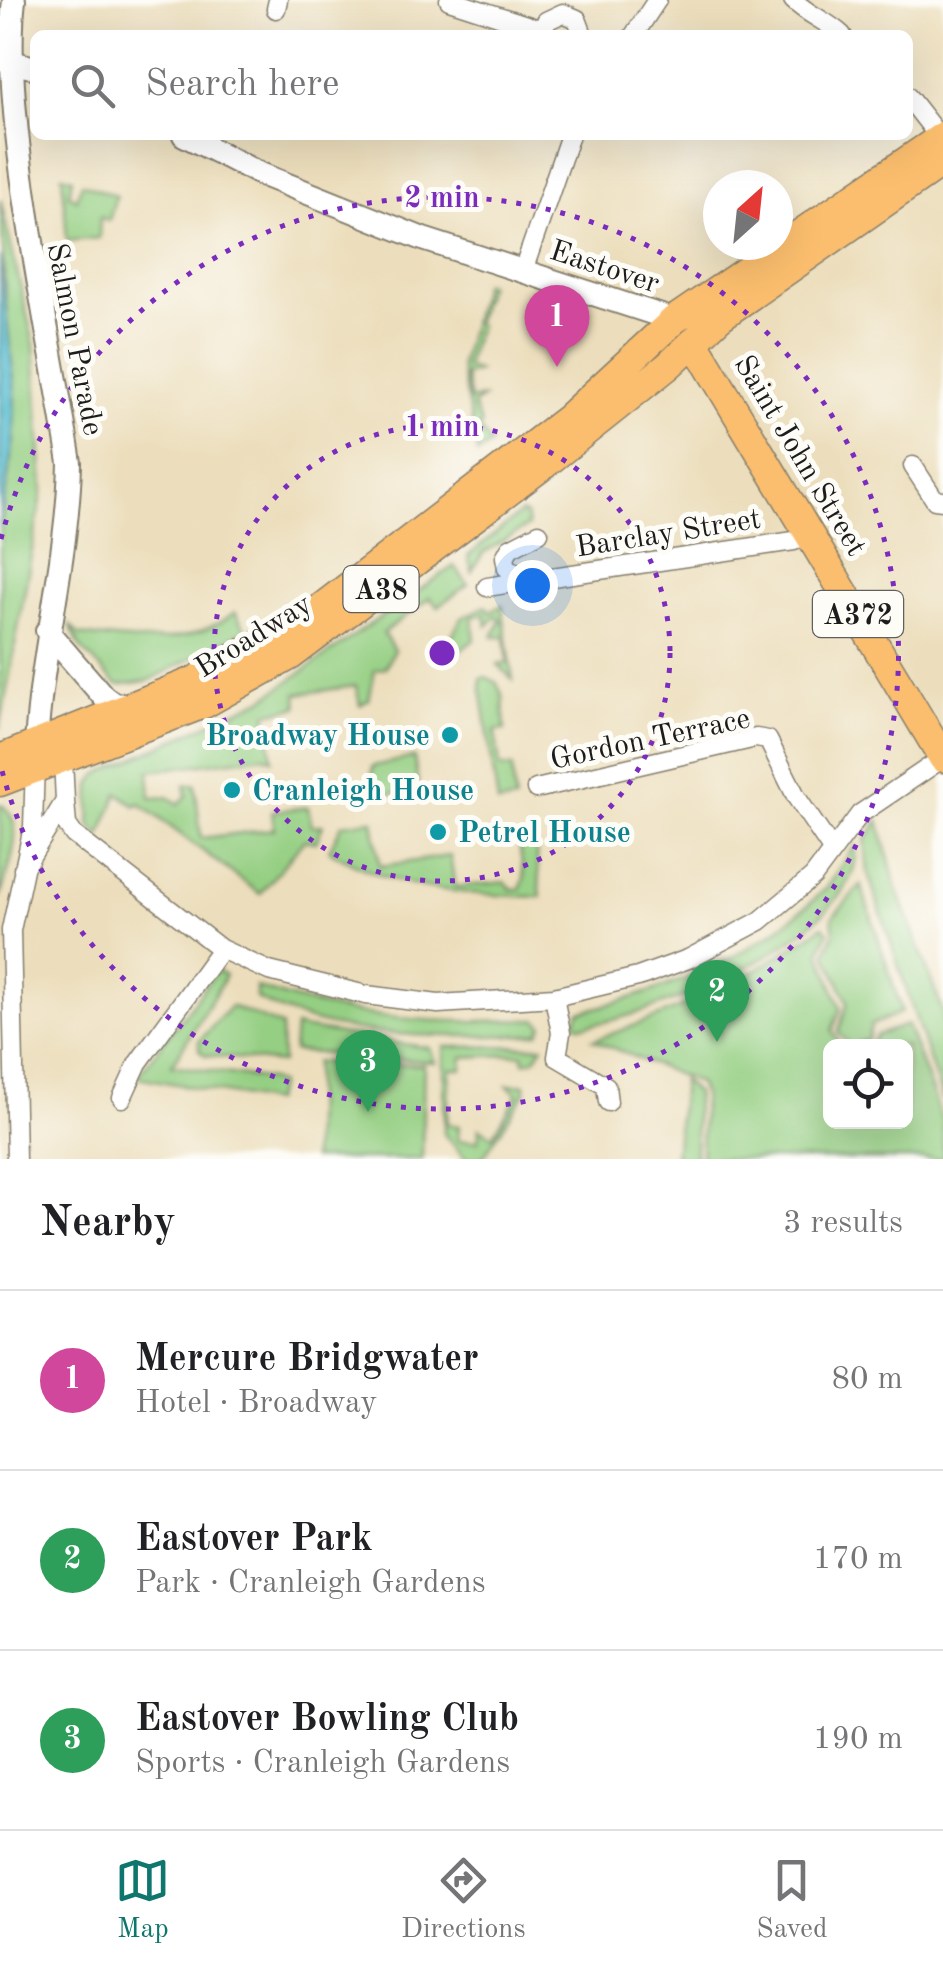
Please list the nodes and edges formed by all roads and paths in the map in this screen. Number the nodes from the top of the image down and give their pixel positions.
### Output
1 (14, 0) edge
2 (448, 0) edge
3 (657, 0) edge
4 (792, 0) edge
5 (536, 30) edge
6 (543, 30) edge
7 (582, 30) edge
8 (637, 30) edge
9 (828, 30) edge
10 (0, 59) edge
11 (30, 67) edge
12 (913, 105) edge
13 (194, 140) edge
14 (568, 140) edge
15 (942, 145) edge
16 (523, 271) junction
17 (674, 320) junction
18 (694, 342) junction
19 (913, 466) dead end
20 (943, 501) edge
21 (810, 532) junction
22 (539, 534) dead end
23 (532, 580) junction
24 (488, 587) dead end
25 (47, 631) junction
26 (138, 706) junction
27 (933, 721) edge
28 (35, 757) junction
29 (63, 758) junction
30 (943, 758) edge
31 (1, 770) edge
32 (536, 790) dead end
33 (65, 801) junction
34 (33, 802) junction
35 (832, 850) junction
36 (23, 869) junction
37 (221, 949) junction
38 (554, 997) junction
39 (122, 1098) dead end
40 (608, 1102) dead end
41 (16, 1159) edge

1 - 10 street, Salmon Parade
2 - 5 street
3 - 8 street
4 - 9 street
6 - 7 street
10 - 11 street
10 - 25 street, Salmon Parade
12 - 15 street
13 - 16 street, Eastover
14 - 16 street
15 - 17 main road, A38
15 - 18 main road, A38
16 - 17 street, Eastover
17 - 26 main road, Broadway / A38
18 - 21 main road, Saint John Street / A372
18 - 29 main road, Broadway / A38
19 - 20 street
21 - 23 street, Barclay Street
21 - 27 main road, Saint John Street / A372
22 - 23 street, Barclay Street
23 - 24 street, Barclay Street
25 - 26 street
25 - 28 street, Salmon Parade
26 - 28 main road, Broadway / A38
27 - 30 main road, Saint John Street / A372
28 - 29 main road, Broadway / A38
28 - 31 main road, Broadway / A38
28 - 34 street, Salmon Parade
29 - 33 street
30 - 35 street
31 - 34 street
32 - 35 street, Gordon Terrace
33 - 36 street, Salmon Parade
33 - 37 street
34 - 36 street, Salmon Parade
35 - 38 street
36 - 41 street, Salmon Parade
37 - 38 street
37 - 39 street
38 - 40 street

